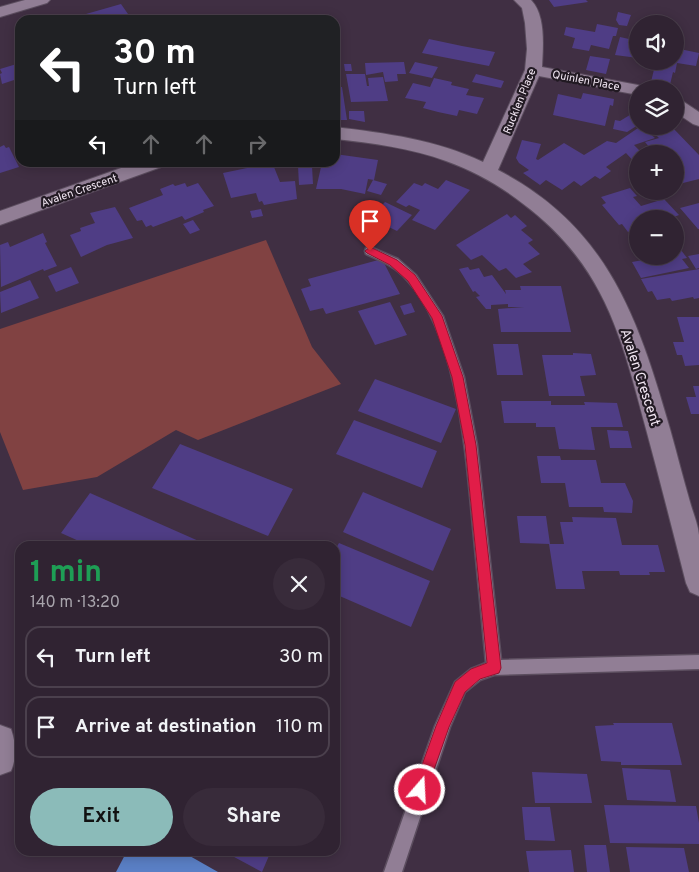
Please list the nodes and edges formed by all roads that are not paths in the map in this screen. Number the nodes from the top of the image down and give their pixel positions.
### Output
1 (42, 0) edge
2 (522, 0) edge
3 (0, 12) edge
4 (533, 70) junction
5 (629, 88) edge
6 (684, 110) edge
7 (699, 120) edge
8 (340, 134) edge
9 (144, 167) edge
10 (488, 172) junction
11 (0, 218) edge
12 (370, 251) dead end
13 (699, 583) edge
14 (699, 662) edge
15 (494, 668) junction
16 (0, 740) edge
17 (0, 760) edge
18 (393, 872) edge

1 - 3 street
2 - 4 street, Rucklen Place
4 - 5 street, Quinlen Place
4 - 10 street, Rucklen Place
6 - 7 street
8 - 10 street, Avalen Crescent
9 - 11 street, Avalen Crescent
10 - 13 street, Avalen Crescent
12 - 15 lane
14 - 15 lane
15 - 18 lane
16 - 17 street

